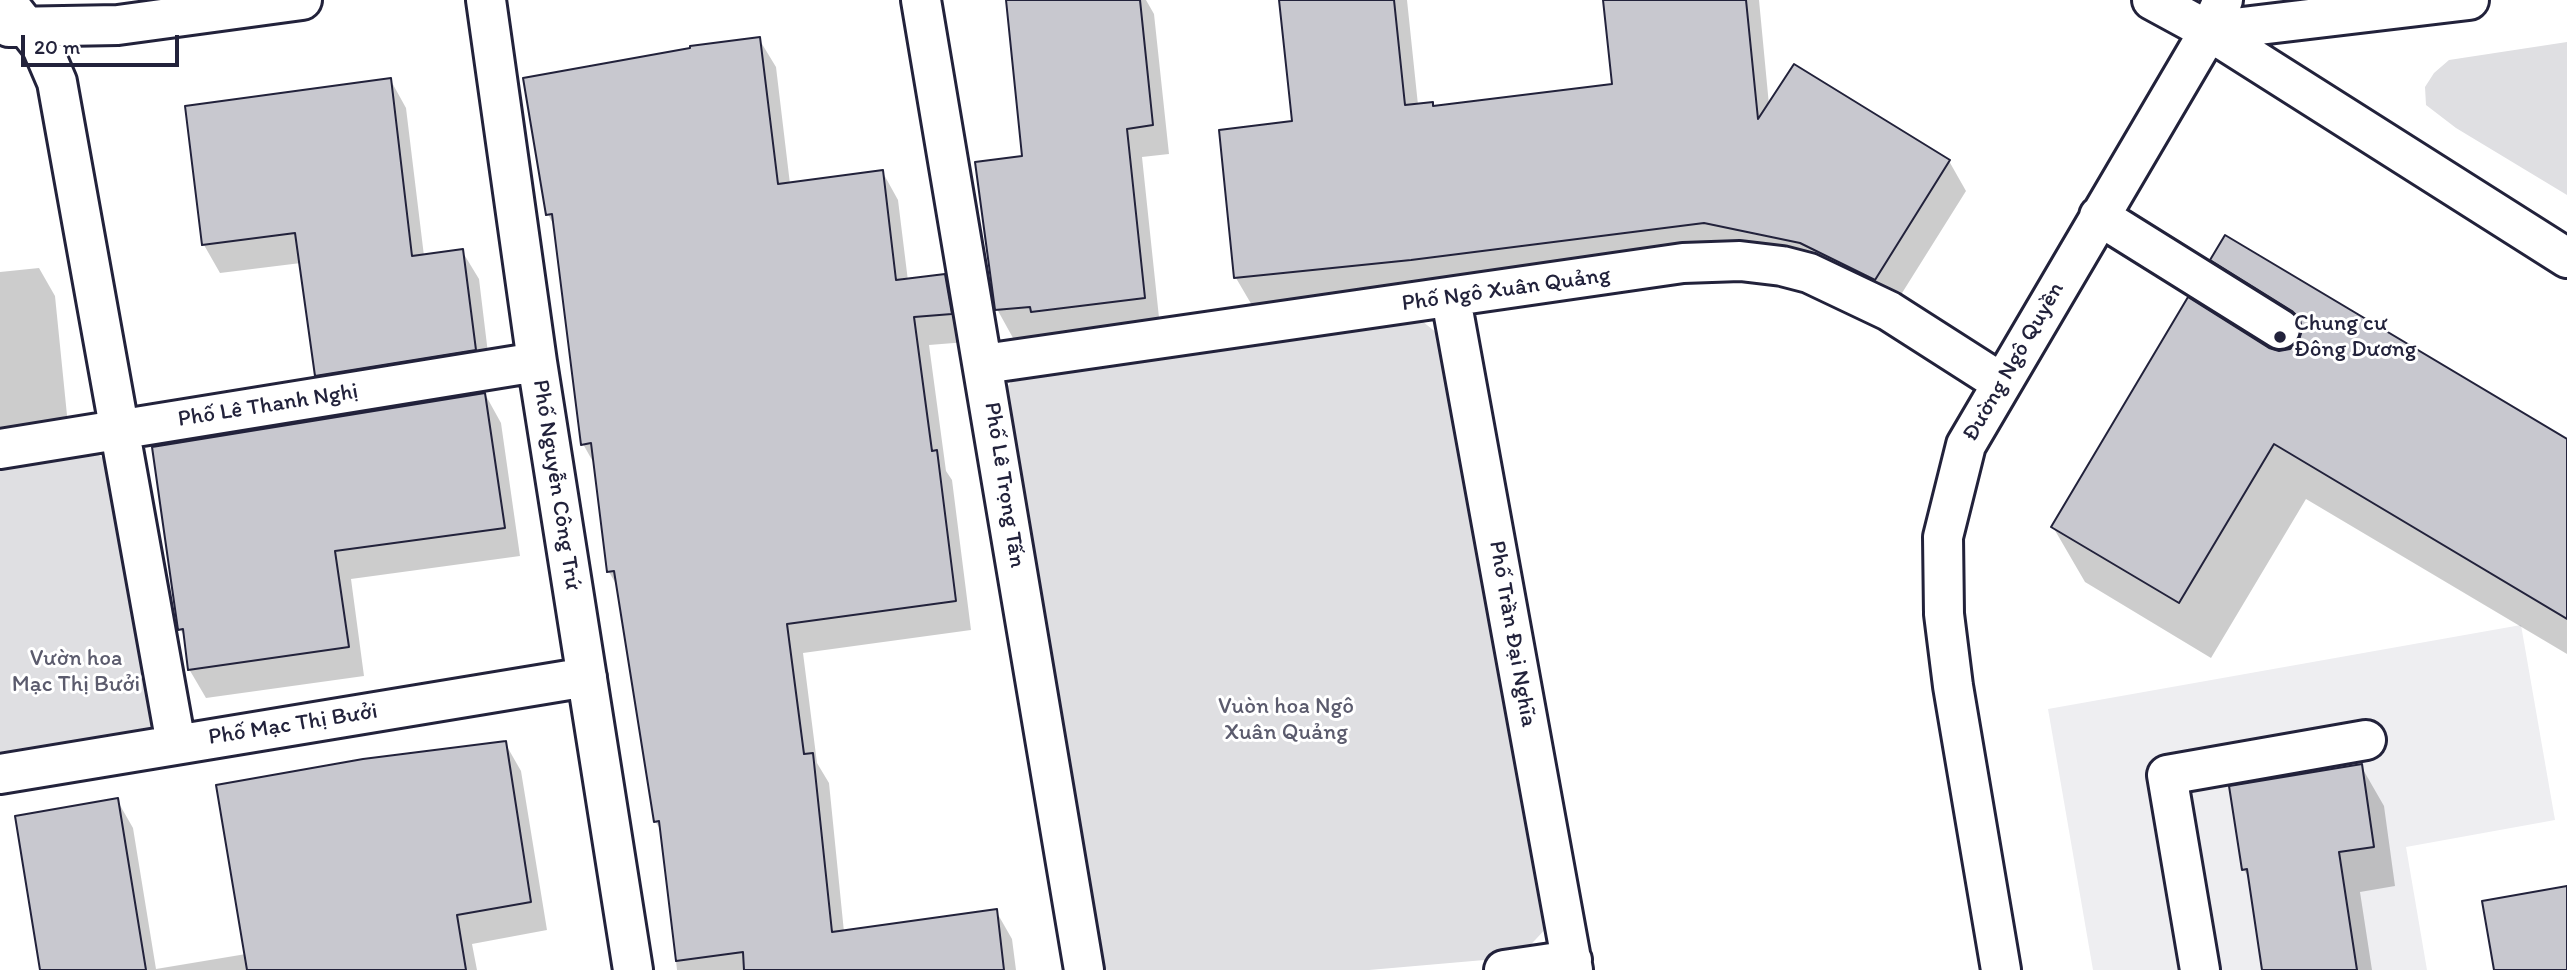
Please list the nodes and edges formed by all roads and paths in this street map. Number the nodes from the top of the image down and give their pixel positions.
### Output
1 (302, 0) edge
2 (486, 0) edge
3 (921, 0) edge
4 (2152, 0) edge
5 (2469, 0) edge
6 (2216, 15) edge
7 (11, 18) edge
8 (2099, 216) junction
9 (2567, 258) edge
10 (1451, 299) junction
11 (2280, 329) dead end
12 (537, 362) junction
13 (984, 364) junction
14 (2000, 382) junction
15 (119, 431) junction
16 (0, 449) edge
17 (587, 677) junction
18 (2366, 740) dead end
19 (176, 744) junction
20 (0, 774) edge
21 (1572, 965) edge
22 (633, 970) edge
23 (1084, 970) edge
24 (1504, 970) edge
25 (2001, 970) edge
26 (2200, 970) edge

1 - 7 street
2 - 12 street, Phố Nguyễn Công Trứ
3 - 13 street, Phố Lê Trọng Tấn
4 - 6 street
5 - 6 street
6 - 8 street, Đường Ngô Quyền
6 - 9 street
7 - 15 street
8 - 11 street
8 - 14 street, Đường Ngô Quyền
10 - 13 street, Phố Ngô Xuân Quảng
10 - 14 street, Phố Ngô Xuân Quảng
10 - 21 street, Phố Trần Đại Nghĩa
12 - 15 street, Phố Lê Thanh Nghị
12 - 17 street, Phố Nguyễn Công Trứ
13 - 23 street, Phố Lê Trọng Tấn
14 - 25 street, Đường Ngô Quyền
15 - 16 street, Phố Lê Thanh Nghị
15 - 19 street
17 - 19 street, Phố Mạc Thị Bưởi
17 - 22 street, Phố Nguyễn Công Trứ
18 - 26 street
19 - 20 street, Phố Mạc Thị Bưởi
21 - 24 street

